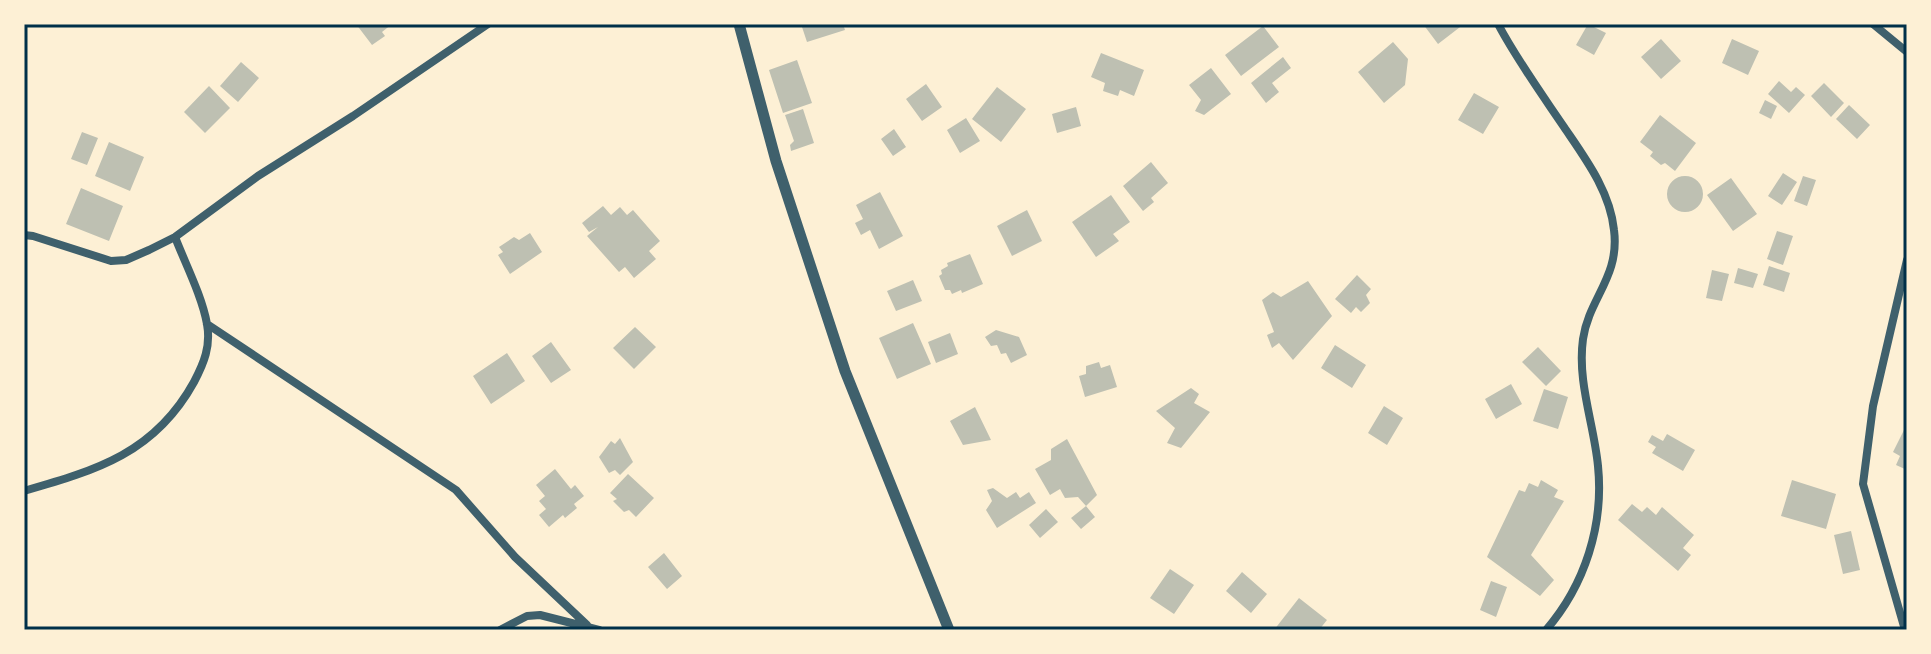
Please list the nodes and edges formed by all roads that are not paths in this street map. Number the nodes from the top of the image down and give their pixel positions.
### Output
1 (488, 24) edge
2 (739, 24) edge
3 (1498, 24) edge
4 (1873, 24) edge
5 (1907, 52) edge
6 (24, 235) edge
7 (175, 237) junction
8 (1907, 260) edge
9 (207, 324) junction
10 (24, 491) edge
11 (555, 596) junction
12 (540, 615) junction
13 (587, 625) junction
14 (500, 630) edge
15 (599, 630) edge
16 (949, 630) edge
17 (1546, 630) edge
18 (1905, 630) edge

1 - 7 street
2 - 16 street
3 - 17 street
4 - 5 street
6 - 7 street
7 - 9 street
8 - 18 street
9 - 10 street
9 - 11 street
11 - 12 street
11 - 13 street
12 - 13 street
12 - 14 street
13 - 15 street

